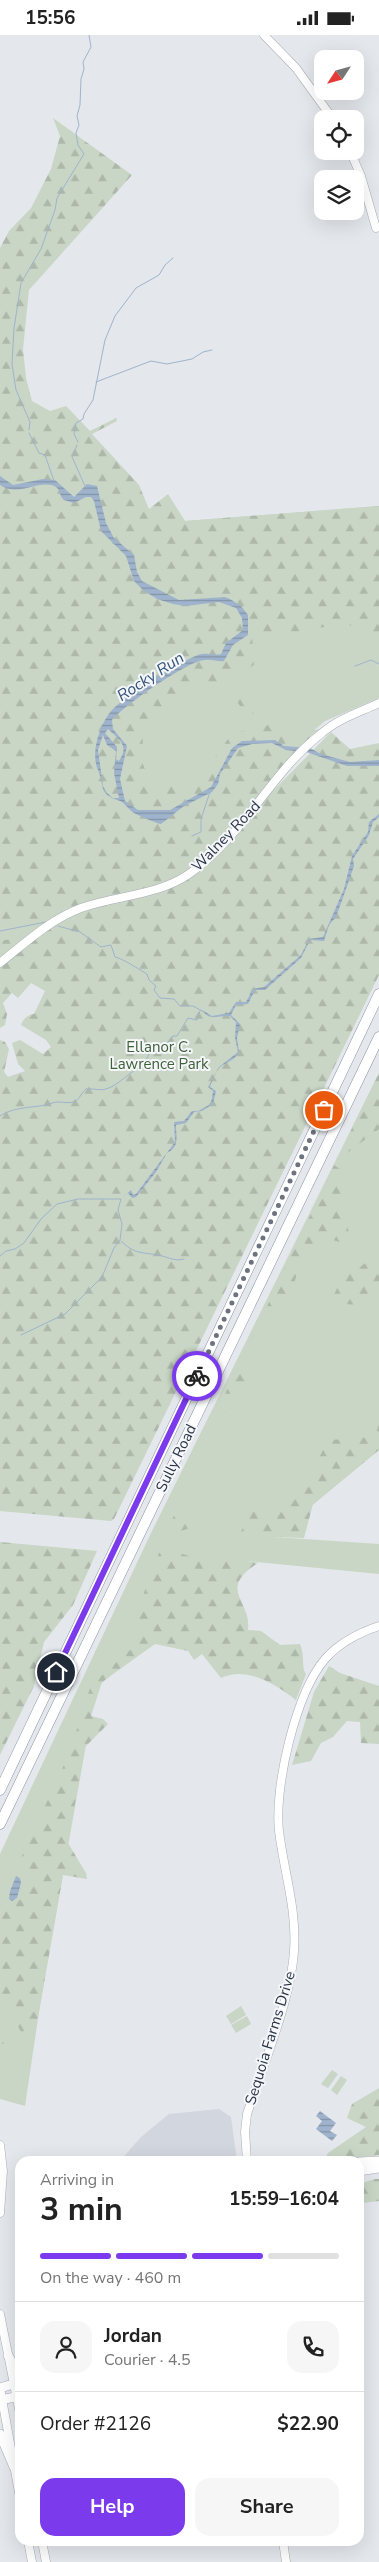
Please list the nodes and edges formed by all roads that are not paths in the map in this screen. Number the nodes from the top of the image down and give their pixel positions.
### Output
1 (264, 35) edge
2 (326, 110) edge
3 (354, 160) edge
4 (378, 227) edge
5 (379, 703) edge
6 (0, 963) edge
7 (379, 994) edge
8 (379, 1037) edge
9 (379, 1626) edge
10 (0, 1790) edge
11 (0, 1825) edge
12 (0, 2145) edge
13 (247, 2156) edge
14 (379, 2161) edge
15 (364, 2162) edge
16 (379, 2168) edge
17 (364, 2170) edge
18 (0, 2213) edge
19 (0, 2314) edge
20 (8, 2355) junction
21 (15, 2369) edge
22 (15, 2378) edge
23 (15, 2384) edge
24 (0, 2388) edge
25 (15, 2397) edge
26 (2, 2400) edge
27 (0, 2434) edge
28 (14, 2467) junction
29 (15, 2472) edge
30 (29, 2546) edge
31 (43, 2546) edge
32 (284, 2546) edge
33 (32, 2562) edge
34 (46, 2562) edge
35 (286, 2562) edge

1 - 2 main road
3 - 4 main road
5 - 6 main road, Walney Road
7 - 10 highway, Sully Road
8 - 11 highway, Sully Road
9 - 13 main road, Sequoia Farms Drive
12 - 18 main road
14 - 15 main road
16 - 17 main road
19 - 20 main road
20 - 21 main road
20 - 22 main road
23 - 24 main road
24 - 26 main road
25 - 26 main road
26 - 28 main road
27 - 28 main road
28 - 29 main road
30 - 33 main road
31 - 34 main road
32 - 35 main road

